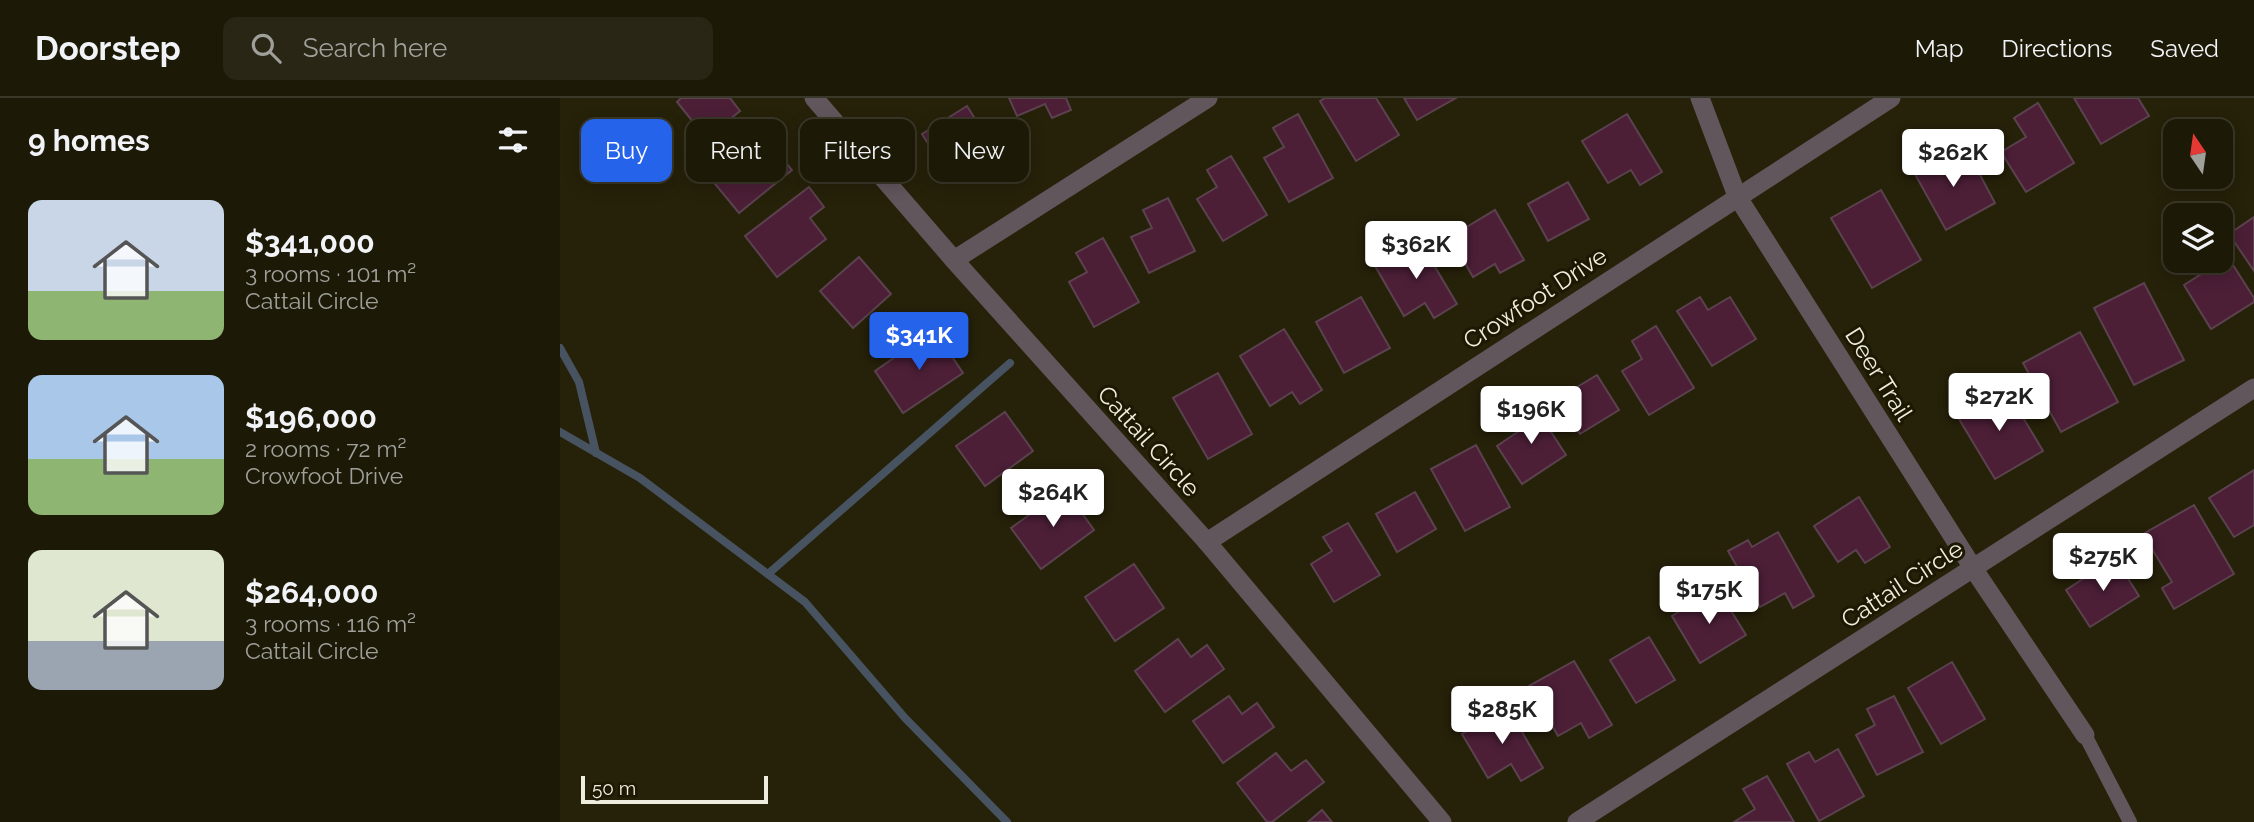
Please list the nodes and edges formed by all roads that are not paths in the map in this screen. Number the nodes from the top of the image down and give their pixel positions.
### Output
1 (814, 98) edge
2 (1208, 98) edge
3 (1700, 98) edge
4 (1891, 98) edge
5 (1737, 195) junction
6 (954, 260) junction
7 (2254, 388) edge
8 (1207, 542) junction
9 (1973, 568) junction
10 (2085, 735) joint
11 (1442, 822) edge
12 (1577, 822) edge
13 (2130, 822) edge

1 - 6 street, Cattail Circle
2 - 6 street
3 - 5 street, Deer Trail
4 - 5 street, Crowfoot Drive
5 - 8 street, Crowfoot Drive
5 - 9 street, Deer Trail
6 - 8 street, Cattail Circle
7 - 9 street, Cattail Circle
8 - 11 street, Cattail Circle
9 - 10 street, Deer Trail
9 - 12 street, Cattail Circle
10 - 13 lane

